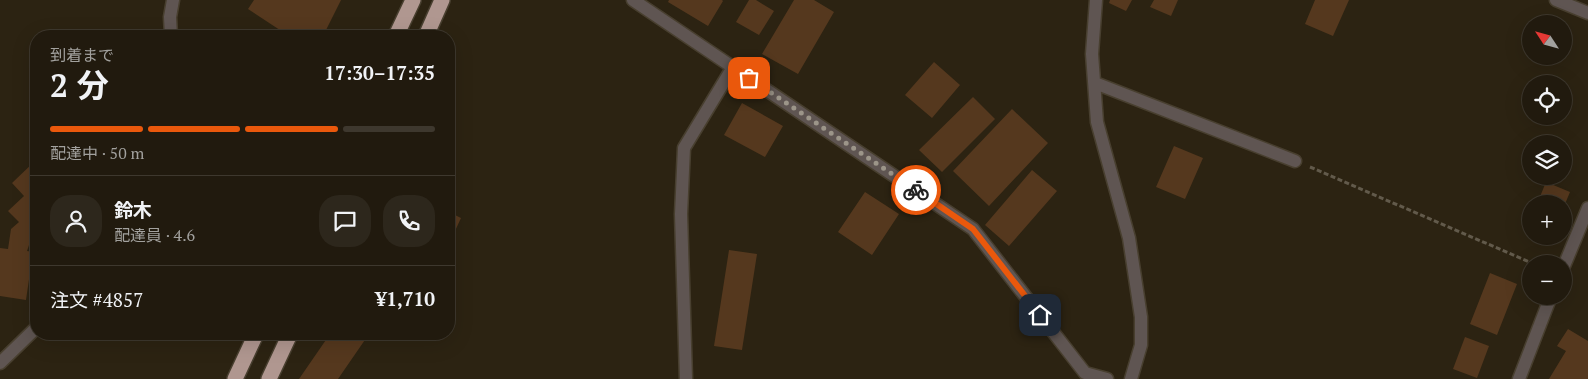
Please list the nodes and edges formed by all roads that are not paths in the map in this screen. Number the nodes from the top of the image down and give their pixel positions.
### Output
1 (173, 0) edge
2 (413, 0) edge
3 (442, 0) edge
4 (633, 0) edge
5 (1096, 0) edge
6 (1556, 0) edge
7 (1588, 13) edge
8 (171, 30) edge
9 (399, 30) edge
10 (429, 30) edge
11 (733, 67) junction
12 (1095, 83) junction
13 (1295, 161) road end
14 (1588, 208) edge
15 (1569, 255) edge
16 (1547, 305) edge
17 (30, 334) edge
18 (253, 340) edge
19 (287, 340) edge
20 (0, 363) edge
21 (235, 379) edge
22 (269, 379) edge
23 (686, 379) edge
24 (1107, 379) edge
25 (1131, 379) edge
26 (1518, 379) edge

1 - 8 street
2 - 9 highway
3 - 10 highway
4 - 11 street
5 - 12 street
6 - 7 street
11 - 23 street
11 - 24 street
12 - 13 street
12 - 25 street
14 - 15 street
16 - 26 street
17 - 20 street
18 - 21 highway
19 - 22 highway

